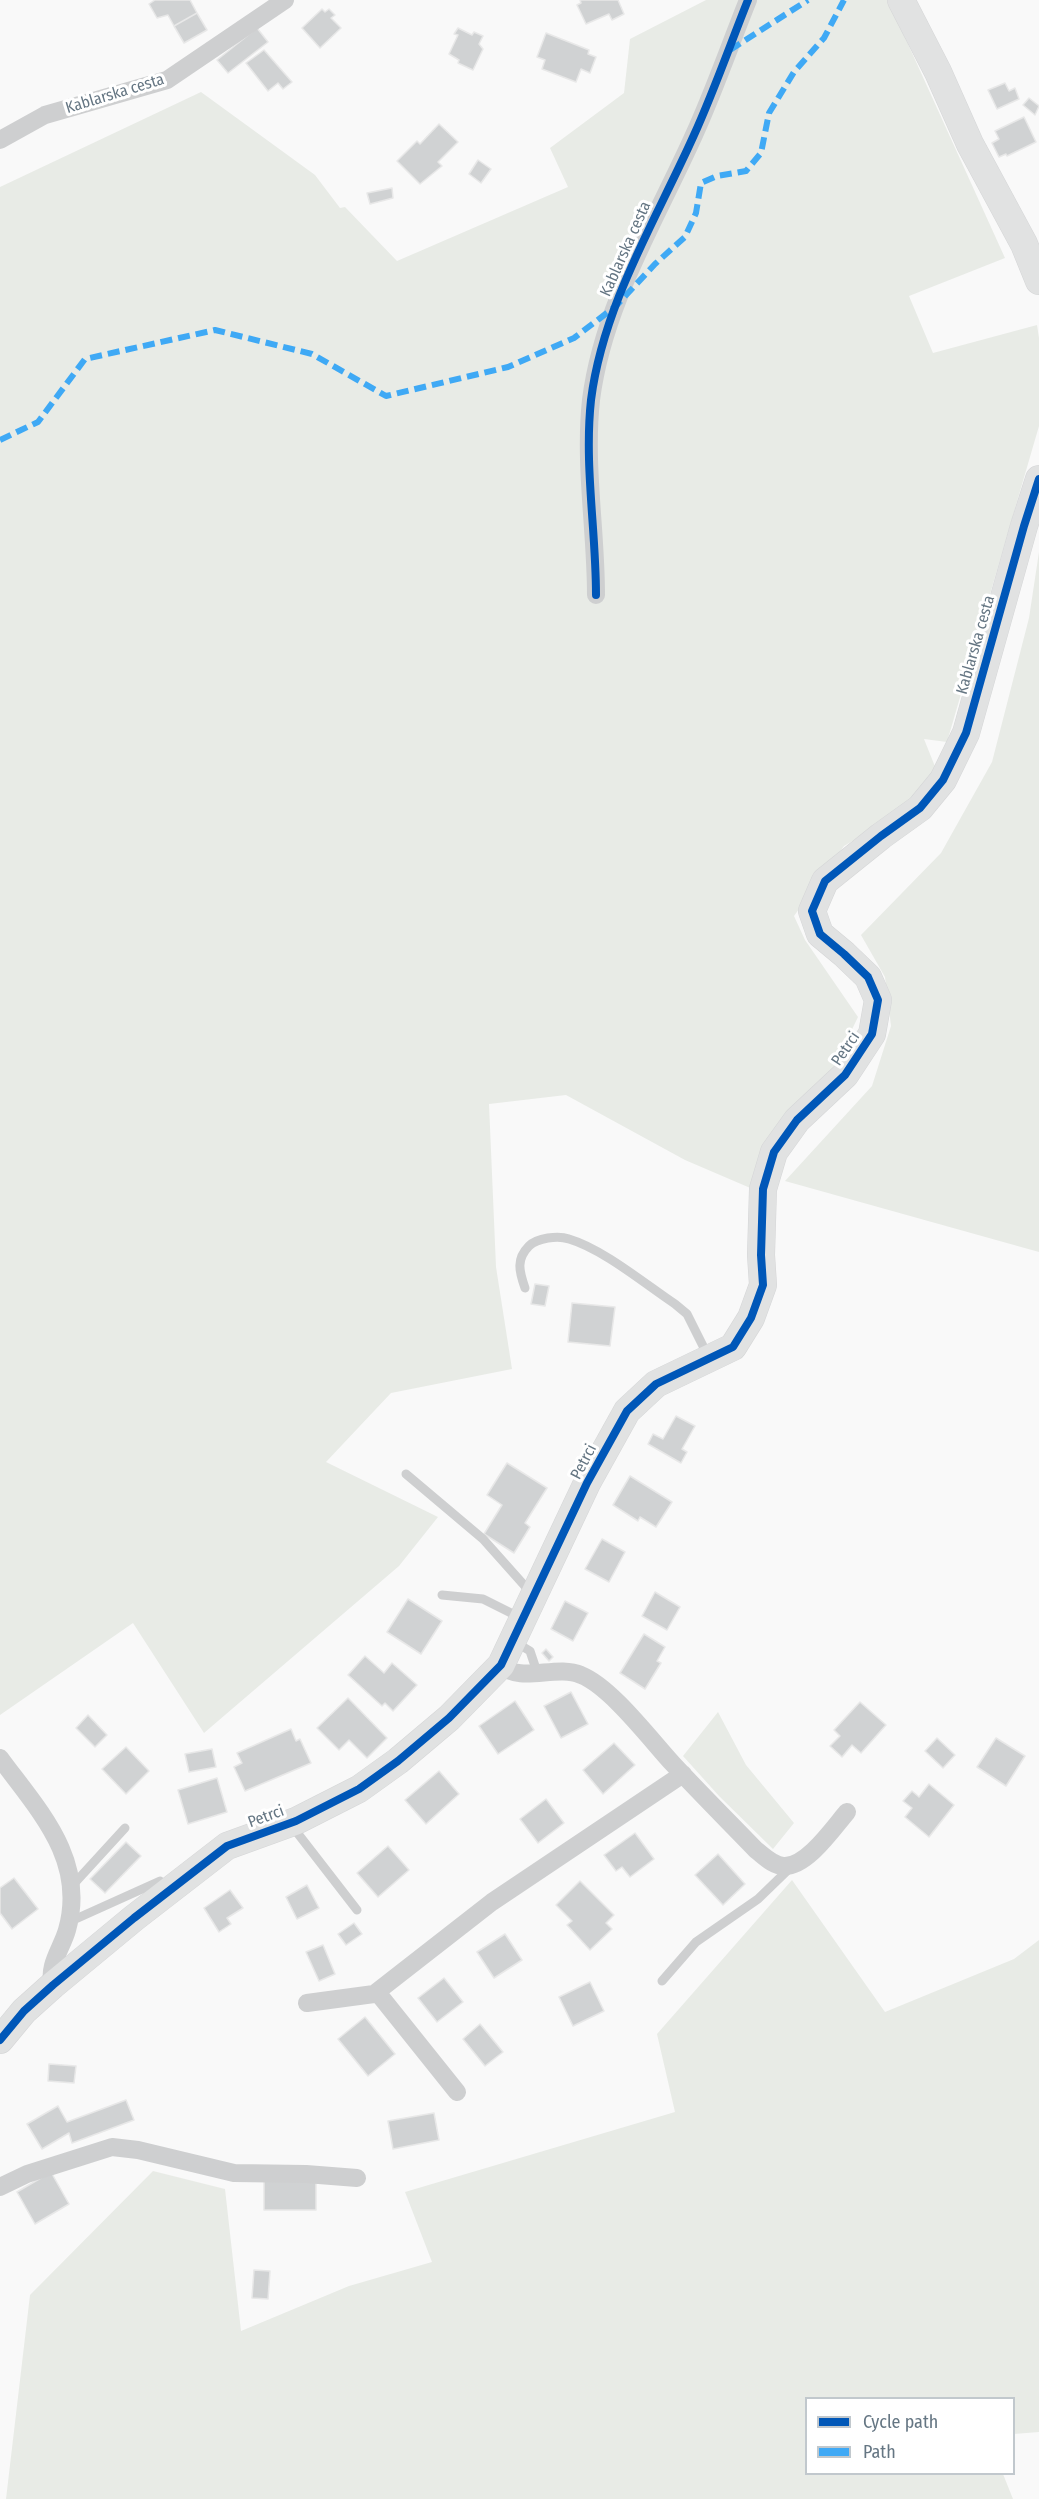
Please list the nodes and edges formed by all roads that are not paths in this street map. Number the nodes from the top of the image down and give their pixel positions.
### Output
1 (285, 0) edge
2 (748, 0) edge
3 (901, 0) edge
4 (0, 140) edge
5 (1039, 280) edge
6 (1039, 479) edge
7 (596, 595) dead end
8 (920, 808) joint
9 (525, 1288) dead end
10 (709, 1358) junction
11 (406, 1474) dead end
12 (442, 1595) dead end
13 (523, 1618) junction
14 (501, 1665) junction
15 (537, 1672) junction
16 (0, 1758) edge
17 (683, 1774) junction
18 (848, 1812) dead end
19 (289, 1823) junction
20 (125, 1828) dead end
21 (796, 1863) junction
22 (160, 1881) dead end
23 (71, 1887) junction
24 (357, 1910) dead end
25 (69, 1922) junction
26 (662, 1981) dead end
27 (53, 1985) junction
28 (377, 1992) junction
29 (307, 2003) dead end
30 (0, 2040) edge
31 (457, 2092) dead end
32 (357, 2178) dead end
33 (0, 2187) edge

1 - 4 street, Kablarska cesta
2 - 7 street, Kablarska cesta
3 - 5 street
6 - 8 street, Kablarska cesta
8 - 10 street, Petrci
9 - 10 lane
10 - 13 street, Petrci
11 - 13 lane
12 - 13 lane
13 - 14 street, Petrci
13 - 15 lane
14 - 15 street
14 - 19 street, Petrci
15 - 17 street
16 - 23 street
17 - 21 street
17 - 28 street
18 - 21 street
19 - 24 lane
19 - 27 street, Petrci
20 - 23 lane
21 - 26 lane
22 - 25 lane
23 - 25 street
25 - 27 street
27 - 30 street, Petrci
28 - 29 street
28 - 31 street
32 - 33 street

